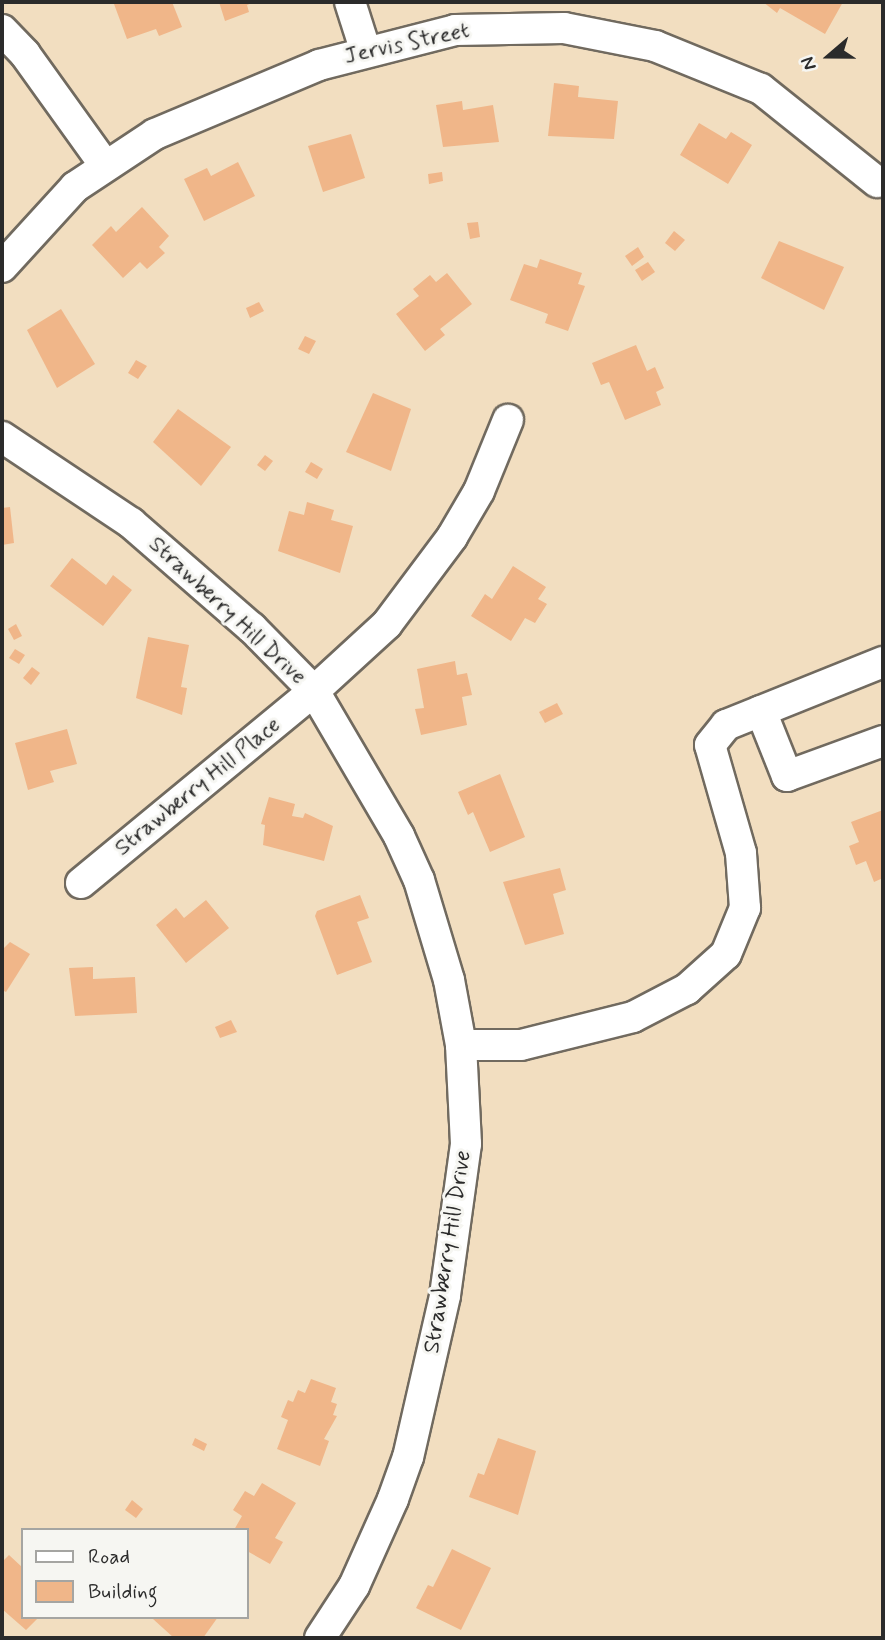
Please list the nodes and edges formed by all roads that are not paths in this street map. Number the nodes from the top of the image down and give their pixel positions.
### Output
1 (350, 2) edge
2 (2, 30) edge
3 (365, 50) junction
4 (104, 164) junction
5 (877, 182) dead end
6 (2, 267) edge
7 (508, 420) dead end
8 (2, 437) edge
9 (883, 663) edge
10 (314, 691) junction
11 (761, 711) junction
12 (883, 741) edge
13 (81, 883) dead end
14 (461, 1045) junction
15 (320, 1638) edge

1 - 3 street
2 - 4 street
3 - 4 street, Jervis Street
3 - 5 street, Jervis Street
4 - 6 street, Jervis Street
7 - 10 street, Strawberry Hill Place
8 - 10 street, Strawberry Hill Drive
9 - 11 street
10 - 13 street, Strawberry Hill Place
10 - 14 street, Strawberry Hill Drive
11 - 12 street
11 - 14 street
14 - 15 street, Strawberry Hill Drive

